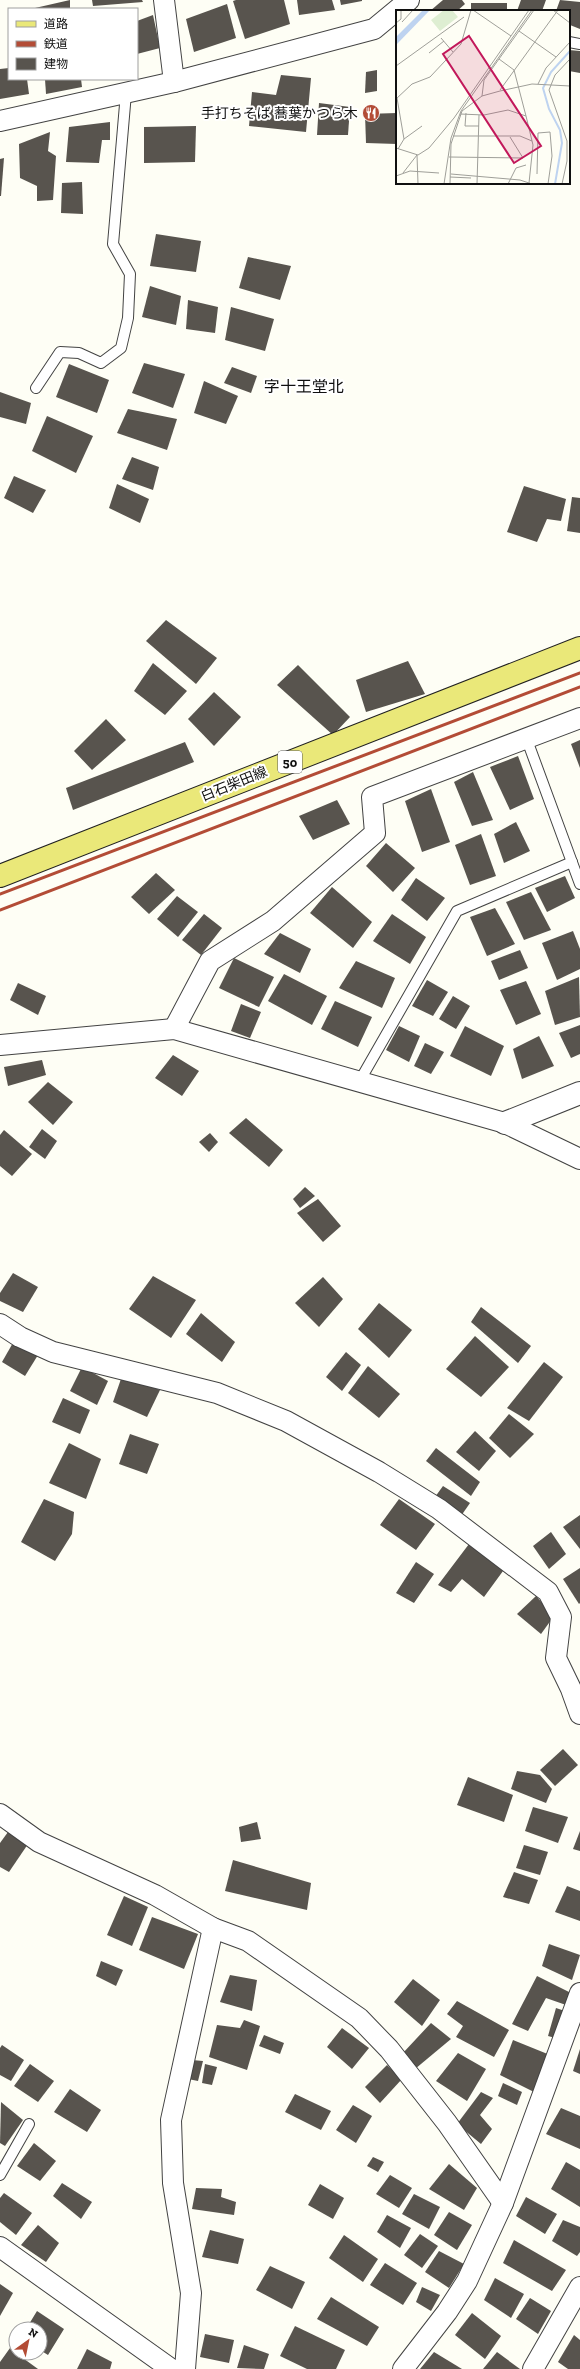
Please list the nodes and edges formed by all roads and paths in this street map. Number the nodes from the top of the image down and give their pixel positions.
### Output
1 (164, 0) edge
2 (409, 0) edge
3 (397, 10) edge
4 (396, 11) edge
5 (570, 42) edge
6 (580, 44) edge
7 (174, 82) junction
8 (126, 92) junction
9 (0, 121) edge
10 (36, 388) dead end
11 (580, 648) edge
12 (580, 718) edge
13 (527, 740) junction
14 (572, 862) junction
15 (0, 876) edge
16 (580, 884) edge
17 (174, 1029) junction
18 (0, 1046) edge
19 (359, 1082) junction
20 (580, 1093) edge
21 (506, 1123) junction
22 (580, 1159) edge
23 (0, 1324) edge
24 (580, 1714) edge
25 (0, 1814) edge
26 (213, 1928) junction
27 (580, 1993) edge
28 (29, 2124) dead end
29 (0, 2175) edge
30 (504, 2203) junction
31 (0, 2247) edge
32 (580, 2287) edge
33 (171, 2369) edge
34 (185, 2369) edge
35 (403, 2369) edge
36 (533, 2369) edge

1 - 7 street
2 - 3 street
4 - 7 street
5 - 6 lane
7 - 8 street
8 - 9 street
8 - 10 lane
11 - 15 main road, 白石柴田線 / 50
12 - 13 street
13 - 14 lane
13 - 17 street
14 - 16 lane
14 - 19 lane
17 - 18 street
17 - 19 street
19 - 21 street
20 - 21 street
21 - 22 street
23 - 24 street
25 - 26 street
26 - 30 street
26 - 34 street
27 - 30 street
28 - 29 lane
30 - 35 street
31 - 33 street
32 - 36 street

